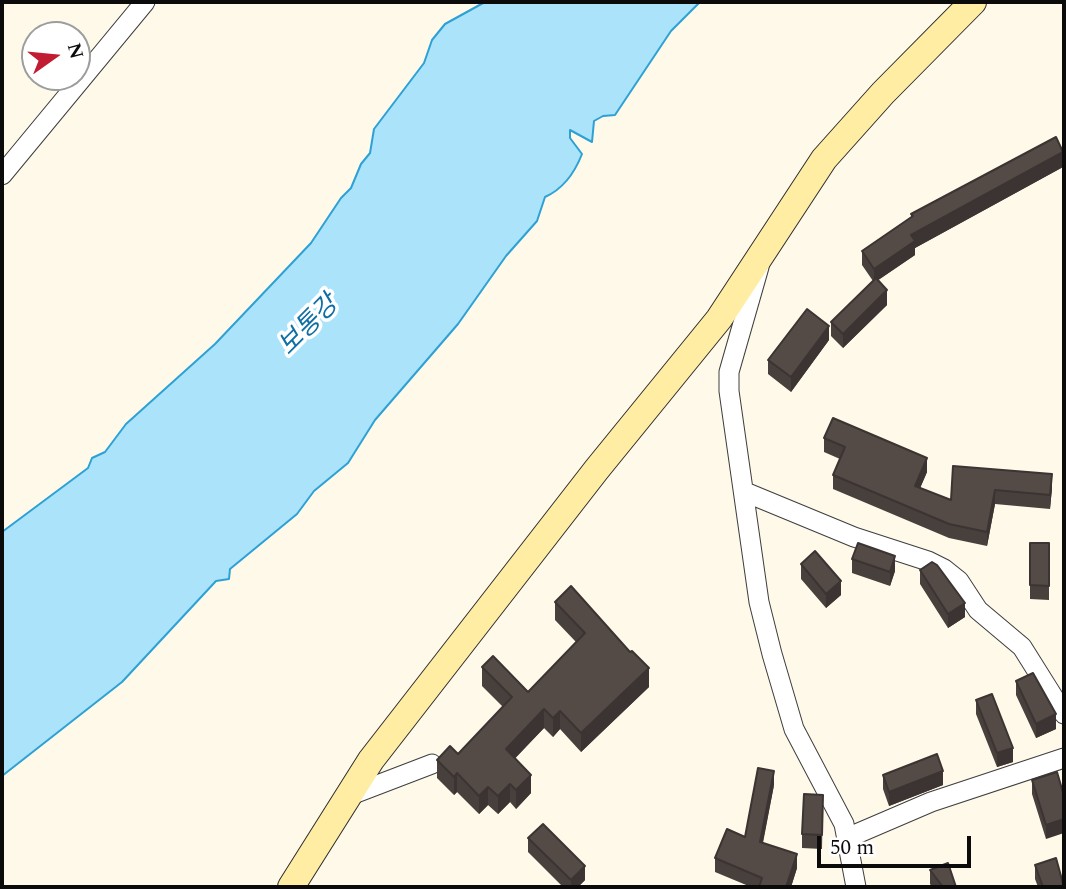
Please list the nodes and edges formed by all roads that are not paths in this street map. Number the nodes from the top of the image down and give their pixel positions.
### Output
1 (145, 2) edge
2 (973, 2) edge
3 (2, 175) edge
4 (764, 249) junction
5 (744, 492) junction
6 (1064, 714) edge
7 (1064, 758) edge
8 (432, 764) dead end
9 (351, 795) junction
10 (847, 838) junction
11 (291, 887) edge
12 (856, 887) edge

1 - 3 street
2 - 4 main road
4 - 5 street
4 - 9 main road
5 - 6 street
5 - 10 street
7 - 10 street
8 - 9 street
9 - 11 main road
10 - 12 street

